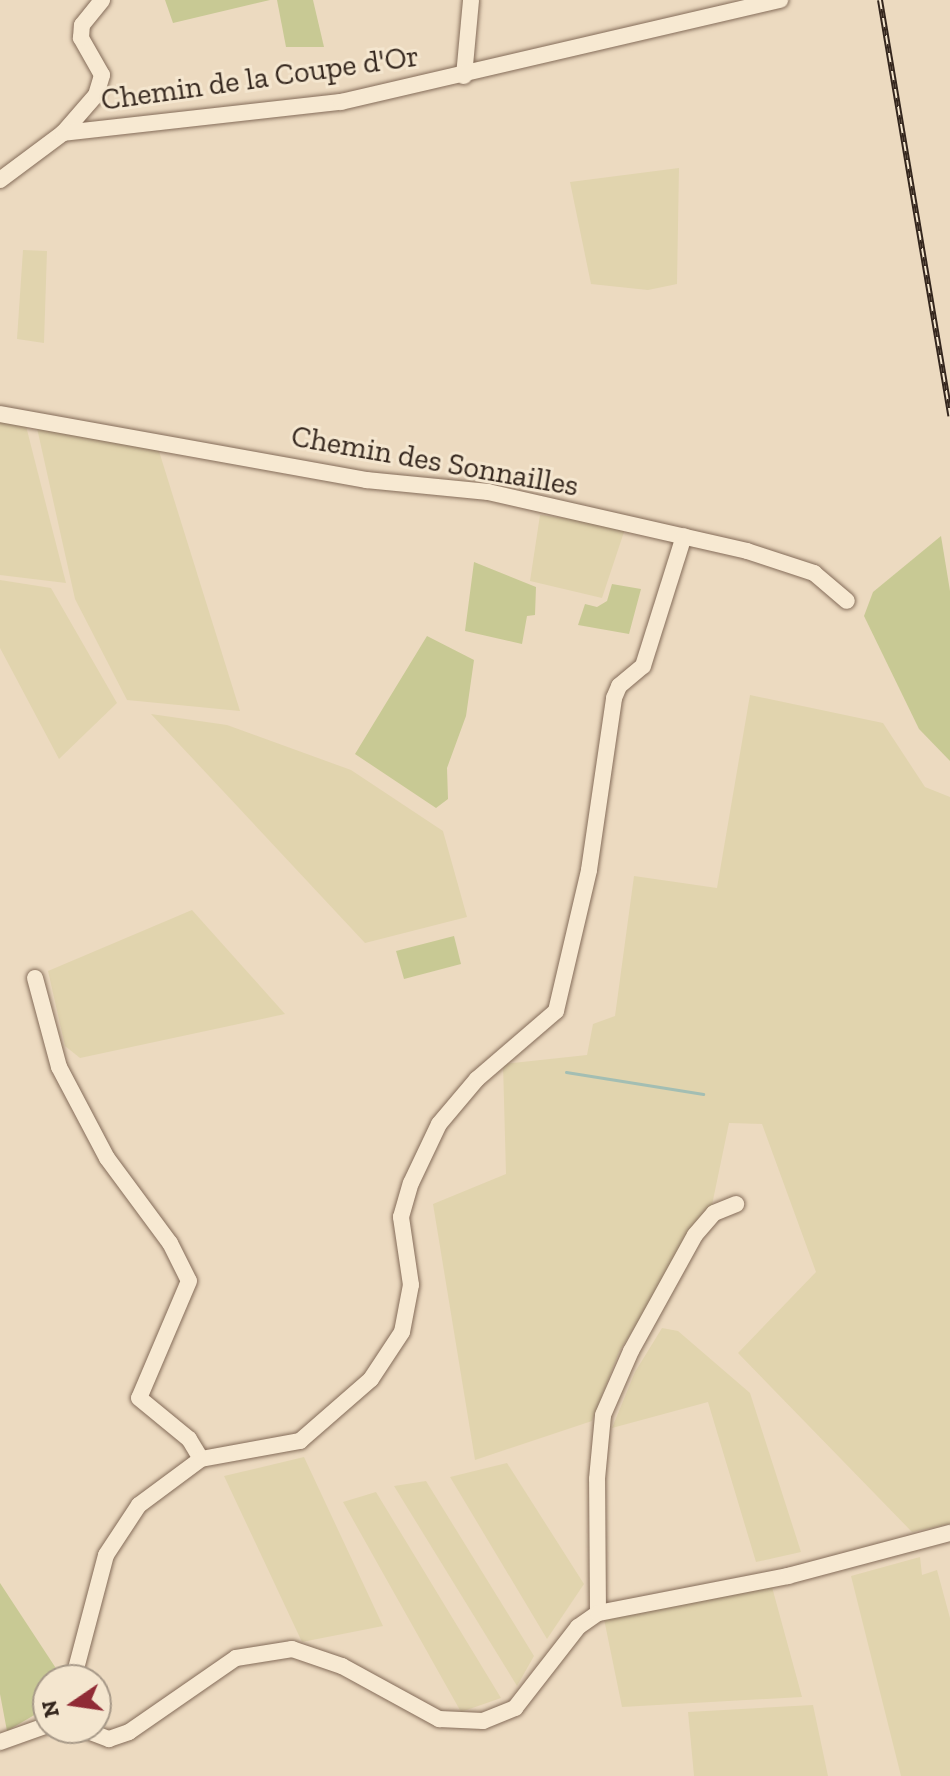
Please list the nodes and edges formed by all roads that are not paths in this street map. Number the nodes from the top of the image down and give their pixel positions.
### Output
1 (102, 0) edge
2 (471, 0) edge
3 (780, 0) edge
4 (464, 76) junction
5 (63, 133) junction
6 (0, 180) edge
7 (0, 414) edge
8 (684, 536) junction
9 (847, 601) dead end
10 (35, 978) dead end
11 (736, 1204) dead end
12 (201, 1459) junction
13 (949, 1536) edge
14 (598, 1613) junction
15 (77, 1664) edge
16 (32, 1731) edge
17 (112, 1738) edge
18 (0, 1742) edge

1 - 5 street, Chemin de la Coupe d'Or
2 - 4 street, Chemin de la Coupe d'Or
3 - 4 street, Chemin de la Coupe d'Or
4 - 5 street, Chemin de la Coupe d'Or
5 - 6 street, Chemin de la Coupe d'Or
7 - 8 street, Chemin des Sonnailles
8 - 9 street, Chemin des Sonnailles
8 - 12 street
10 - 12 street
11 - 14 street
12 - 15 street
13 - 14 street
14 - 17 street
16 - 18 street

